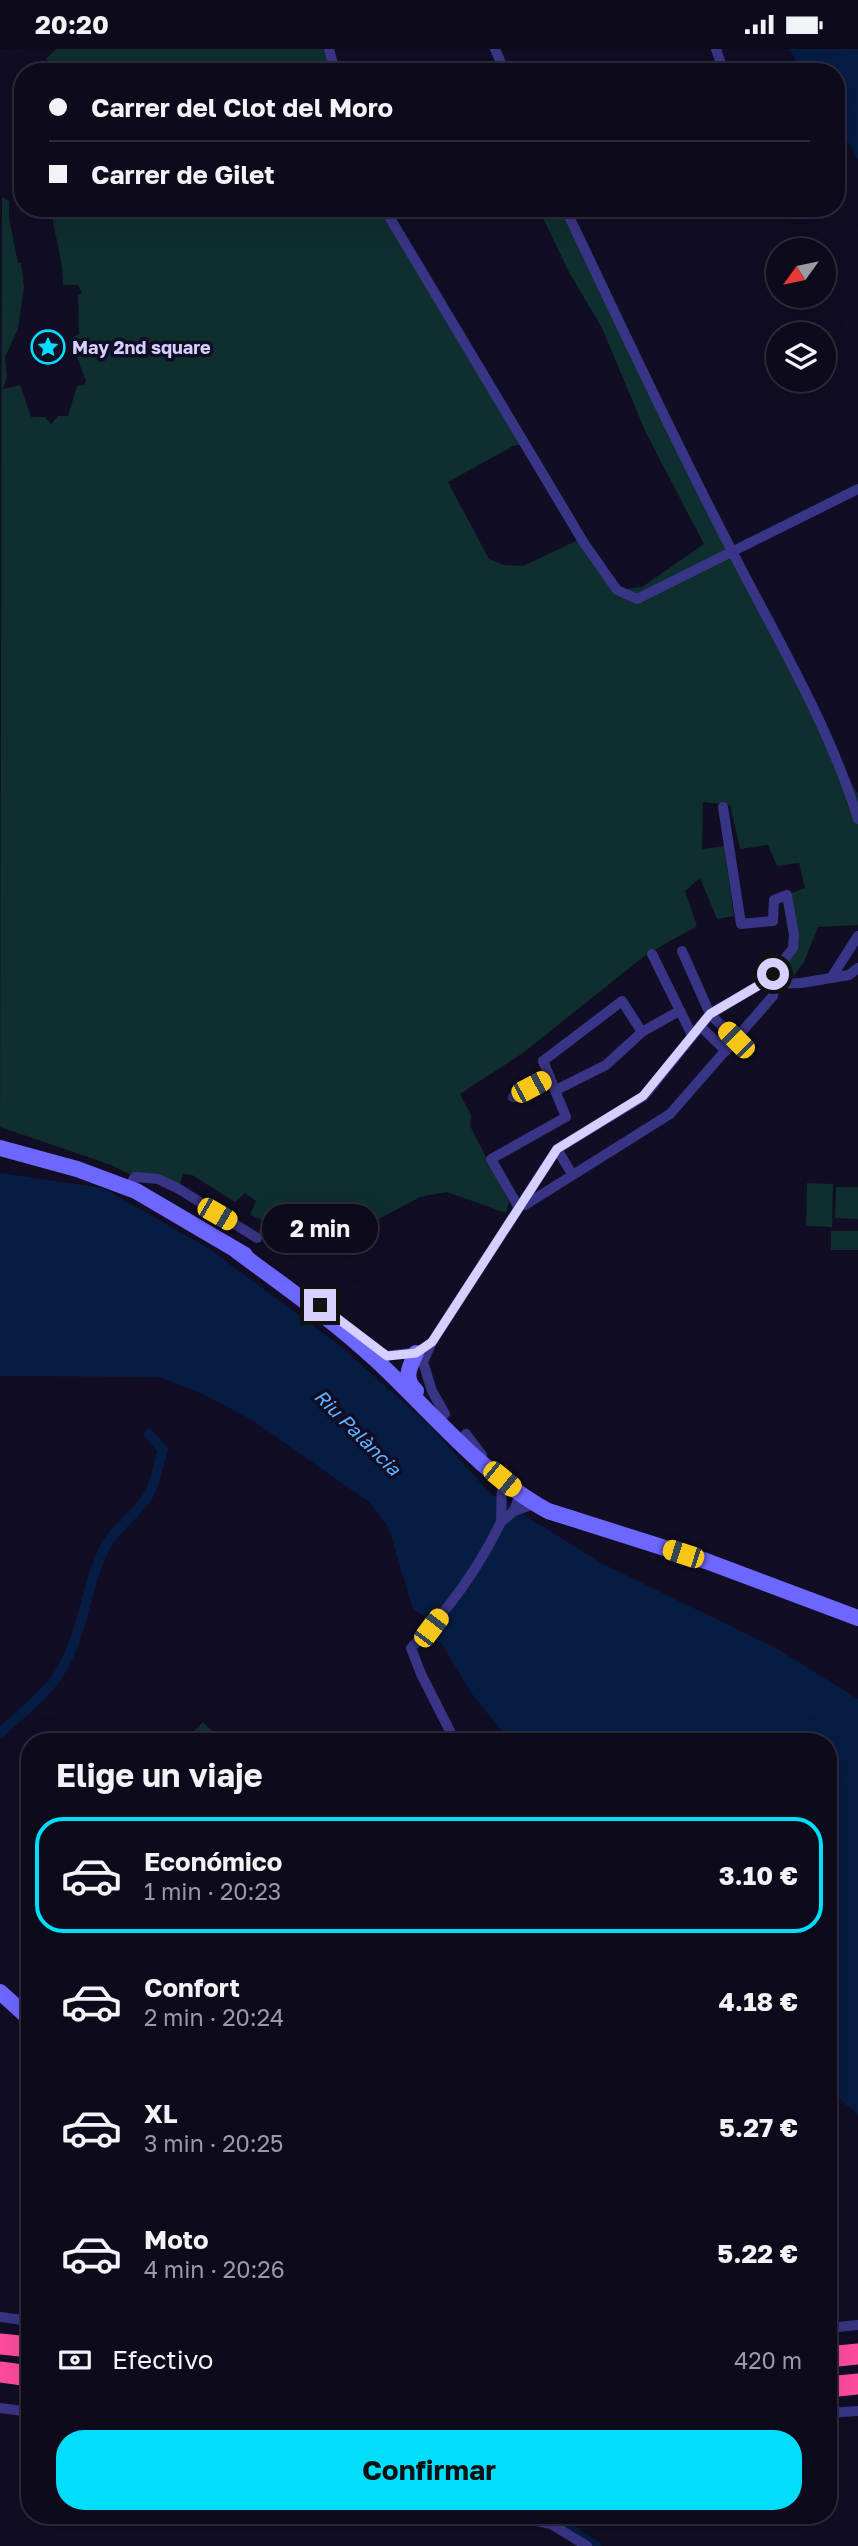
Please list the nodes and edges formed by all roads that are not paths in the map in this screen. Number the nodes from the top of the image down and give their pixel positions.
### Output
1 (389, 217) edge
2 (569, 217) edge
3 (858, 489) edge
4 (732, 551) junction
5 (723, 807) dead end
6 (858, 819) edge
7 (858, 936) edge
8 (682, 951) dead end
9 (652, 954) dead end
10 (858, 968) edge
11 (831, 978) junction
12 (774, 984) junction
13 (679, 1011) junction
14 (710, 1014) junction
15 (696, 1031) junction
16 (642, 1032) junction
17 (736, 1040) junction
18 (726, 1051) junction
19 (550, 1077) junction
20 (556, 1090) junction
21 (513, 1097) dead end
22 (0, 1148) edge
23 (557, 1149) junction
24 (572, 1174) junction
25 (128, 1188) junction
26 (519, 1208) junction
27 (257, 1238) dead end
28 (381, 1357) junction
29 (419, 1357) junction
30 (408, 1377) junction
31 (445, 1414) junction
32 (450, 1430) junction
33 (466, 1434) junction
34 (502, 1479) junction
35 (527, 1499) junction
36 (501, 1504) junction
37 (555, 1504) junction
38 (514, 1511) junction
39 (501, 1522) junction
40 (594, 1525) junction
41 (858, 1618) edge
42 (451, 1733) edge
43 (0, 1992) edge
44 (21, 2011) edge
45 (0, 2317) edge
46 (21, 2320) edge
47 (858, 2325) edge
48 (837, 2327) edge
49 (0, 2343) edge
50 (21, 2346) edge
51 (858, 2354) edge
52 (837, 2356) edge
53 (0, 2372) edge
54 (21, 2375) edge
55 (858, 2384) edge
56 (837, 2386) edge
57 (0, 2408) edge
58 (21, 2411) edge
59 (858, 2411) edge
60 (837, 2412) edge
61 (551, 2524) edge
62 (587, 2546) edge

1 - 4 street
2 - 4 street
3 - 4 street
4 - 6 street
5 - 12 street
7 - 11 street
8 - 14 street
9 - 13 street
10 - 11 street
11 - 12 street
12 - 14 street
12 - 17 street
13 - 15 street
13 - 16 street
14 - 15 street
14 - 17 street
15 - 18 street
15 - 23 street
16 - 19 street
16 - 20 street
17 - 18 street
18 - 24 street
19 - 20 street
19 - 21 street
20 - 26 street
22 - 25 main road
23 - 24 street
23 - 26 street
24 - 26 street
25 - 27 street
25 - 28 main road
26 - 29 street
28 - 29 street
28 - 30 main road
28 - 32 main road
29 - 30 main road
29 - 31 street
30 - 31 main road
30 - 32 main road
31 - 33 main road
32 - 34 main road
33 - 35 street
33 - 37 main road
34 - 35 main road
34 - 36 street
35 - 36 street
35 - 37 street
35 - 38 street
35 - 38 street
35 - 40 main road
36 - 39 street
37 - 40 main road
38 - 39 street
39 - 42 street
40 - 41 main road
43 - 44 main road
45 - 46 street
47 - 48 street
49 - 50 highway
51 - 52 highway
53 - 54 highway
55 - 56 highway
57 - 58 street
59 - 60 street
61 - 62 street

